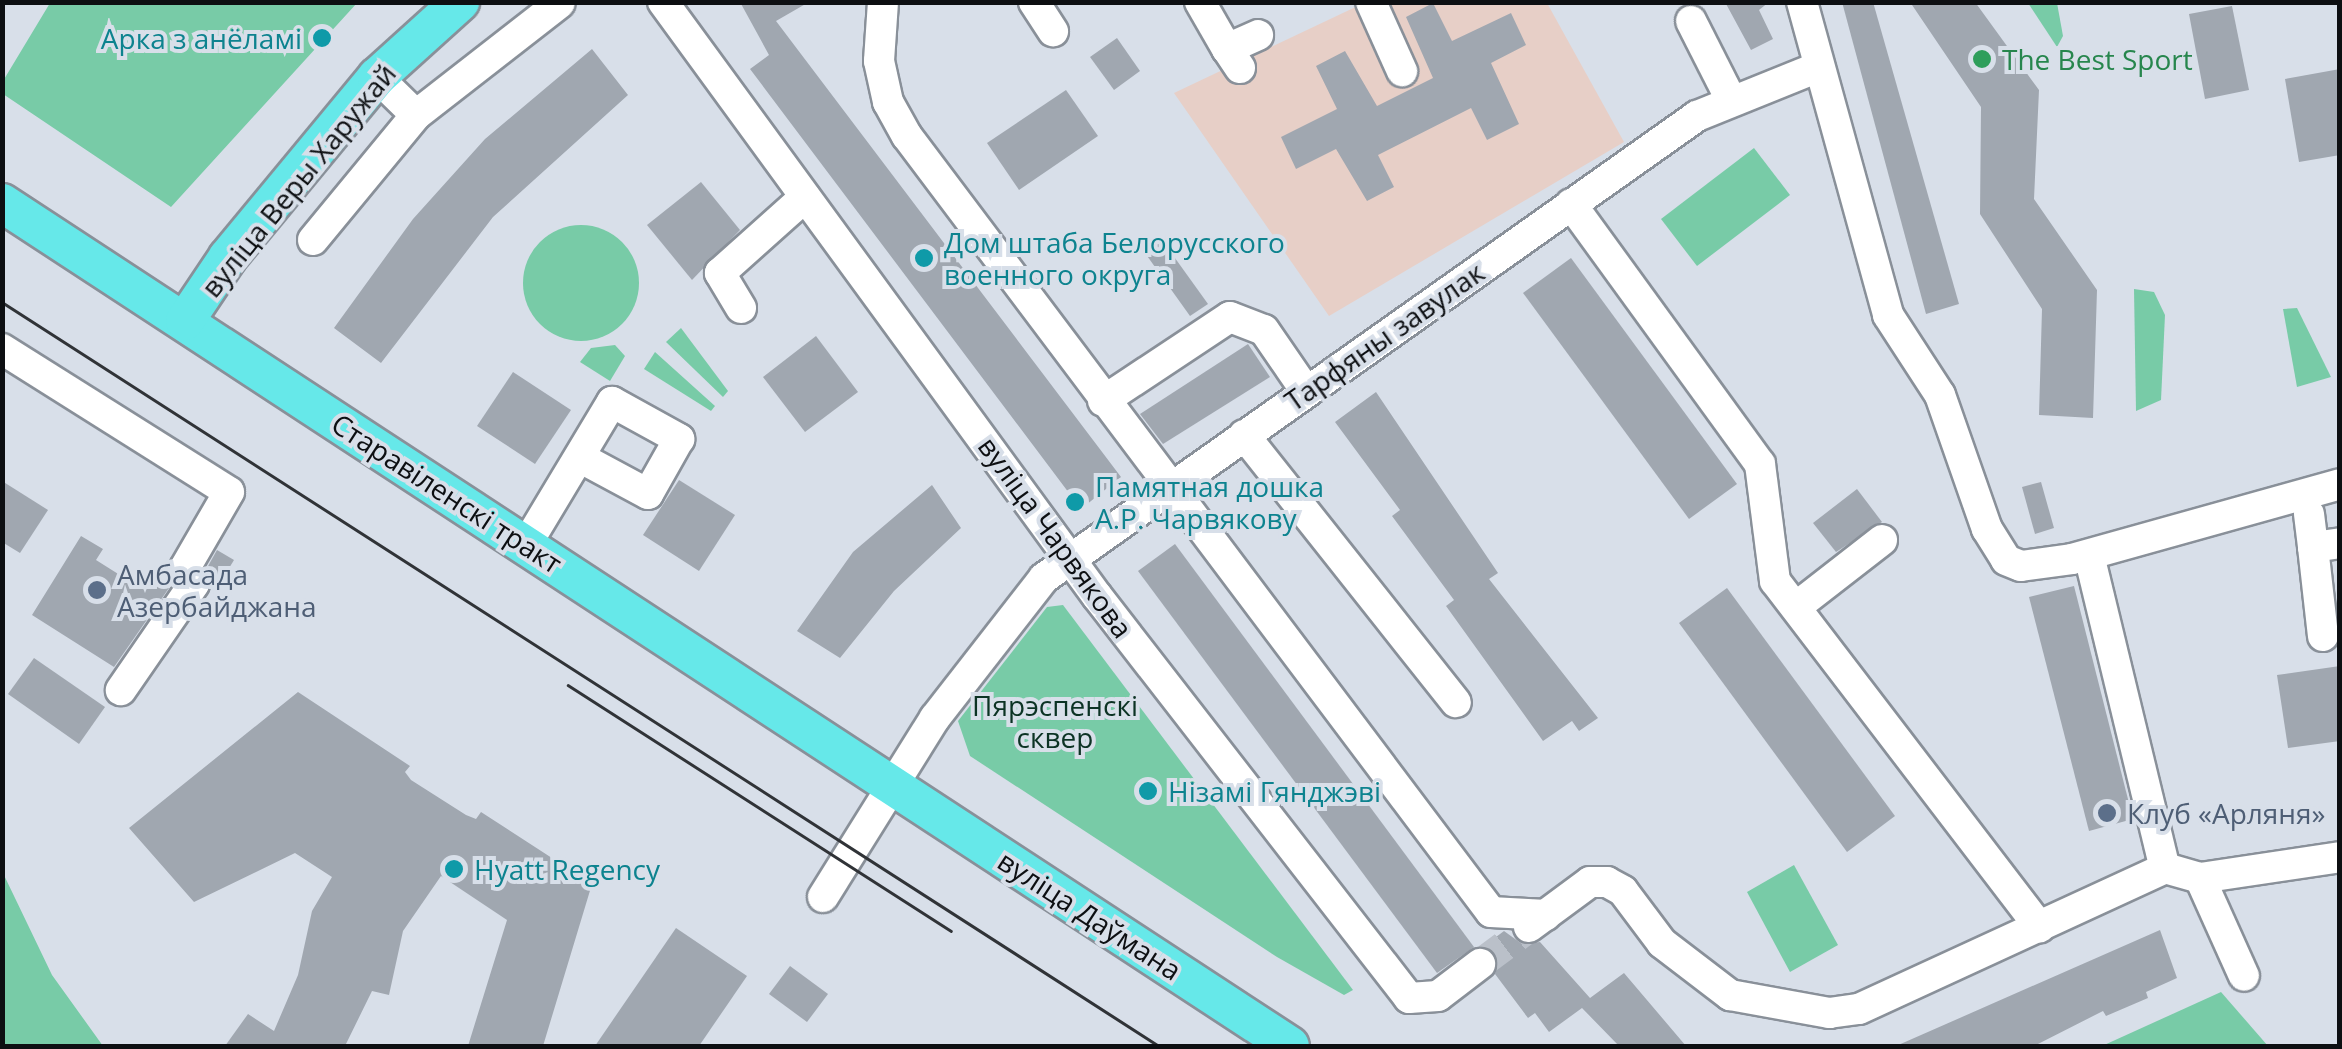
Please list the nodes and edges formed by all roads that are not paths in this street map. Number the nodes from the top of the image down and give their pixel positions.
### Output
1 (460, 2) edge
2 (664, 2) edge
3 (883, 2) edge
4 (1034, 2) edge
5 (1200, 2) edge
6 (1371, 2) edge
7 (1802, 2) edge
8 (560, 3) edge
9 (1691, 21) dead end
10 (1053, 31) dead end
11 (1258, 35) dead end
12 (1818, 67) junction
13 (1402, 71) dead end
14 (377, 77) junction
15 (1731, 100) junction
16 (416, 115) junction
17 (805, 197) junction
18 (2, 203) edge
19 (1571, 204) junction
20 (312, 240) dead end
21 (741, 308) dead end
22 (185, 321) junction
23 (2, 349) edge
24 (1306, 391) junction
25 (1103, 401) junction
26 (1244, 435) junction
27 (581, 458) dead end
28 (2340, 484) edge
29 (1169, 488) junction
30 (2309, 514) dead end
31 (1882, 540) dead end
32 (526, 545) junction
33 (2326, 545) edge
34 (2089, 555) junction
35 (1070, 557) junction
36 (1796, 607) junction
37 (2323, 636) dead end
38 (121, 690) dead end
39 (1456, 702) dead end
40 (891, 784) junction
41 (2340, 857) edge
42 (2166, 868) junction
43 (2200, 878) junction
44 (823, 896) dead end
45 (2040, 927) junction
46 (1480, 964) tunnel mouth
47 (2244, 976) dead end
48 (1290, 1046) edge

1 - 14 main road, вуліца Веры Харужай
2 - 17 street, вуліца Чарвякова
3 - 25 street
4 - 10 street
5 - 11 street
6 - 13 street
7 - 12 street
8 - 16 street
9 - 15 street
12 - 15 street, Тарфяны завулак
12 - 34 street
14 - 16 street
14 - 22 main road, вуліца Веры Харужай
15 - 19 street, Тарфяны завулак
16 - 20 street
17 - 21 street
17 - 35 street, вуліца Чарвякова
18 - 22 main road, Старавіленскі тракт
19 - 24 street, Тарфяны завулак
19 - 36 street
22 - 32 main road, Старавіленскі тракт
23 - 38 street
24 - 25 street
24 - 26 street, Тарфяны завулак
25 - 29 street
26 - 29 street, Тарфяны завулак
26 - 39 street
27 - 32 street
28 - 34 street
29 - 35 street, Тарфяны завулак
29 - 45 street
30 - 33 street
31 - 36 street
32 - 40 main road, Старавіленскі тракт
33 - 37 street
34 - 42 street
35 - 40 street, Тарфяны завулак
35 - 46 street, вуліца Чарвякова
36 - 45 street
40 - 44 street, Тарфяны завулак
40 - 48 main road, вуліца Даўмана
41 - 43 street
42 - 43 street
42 - 45 street
43 - 47 street

